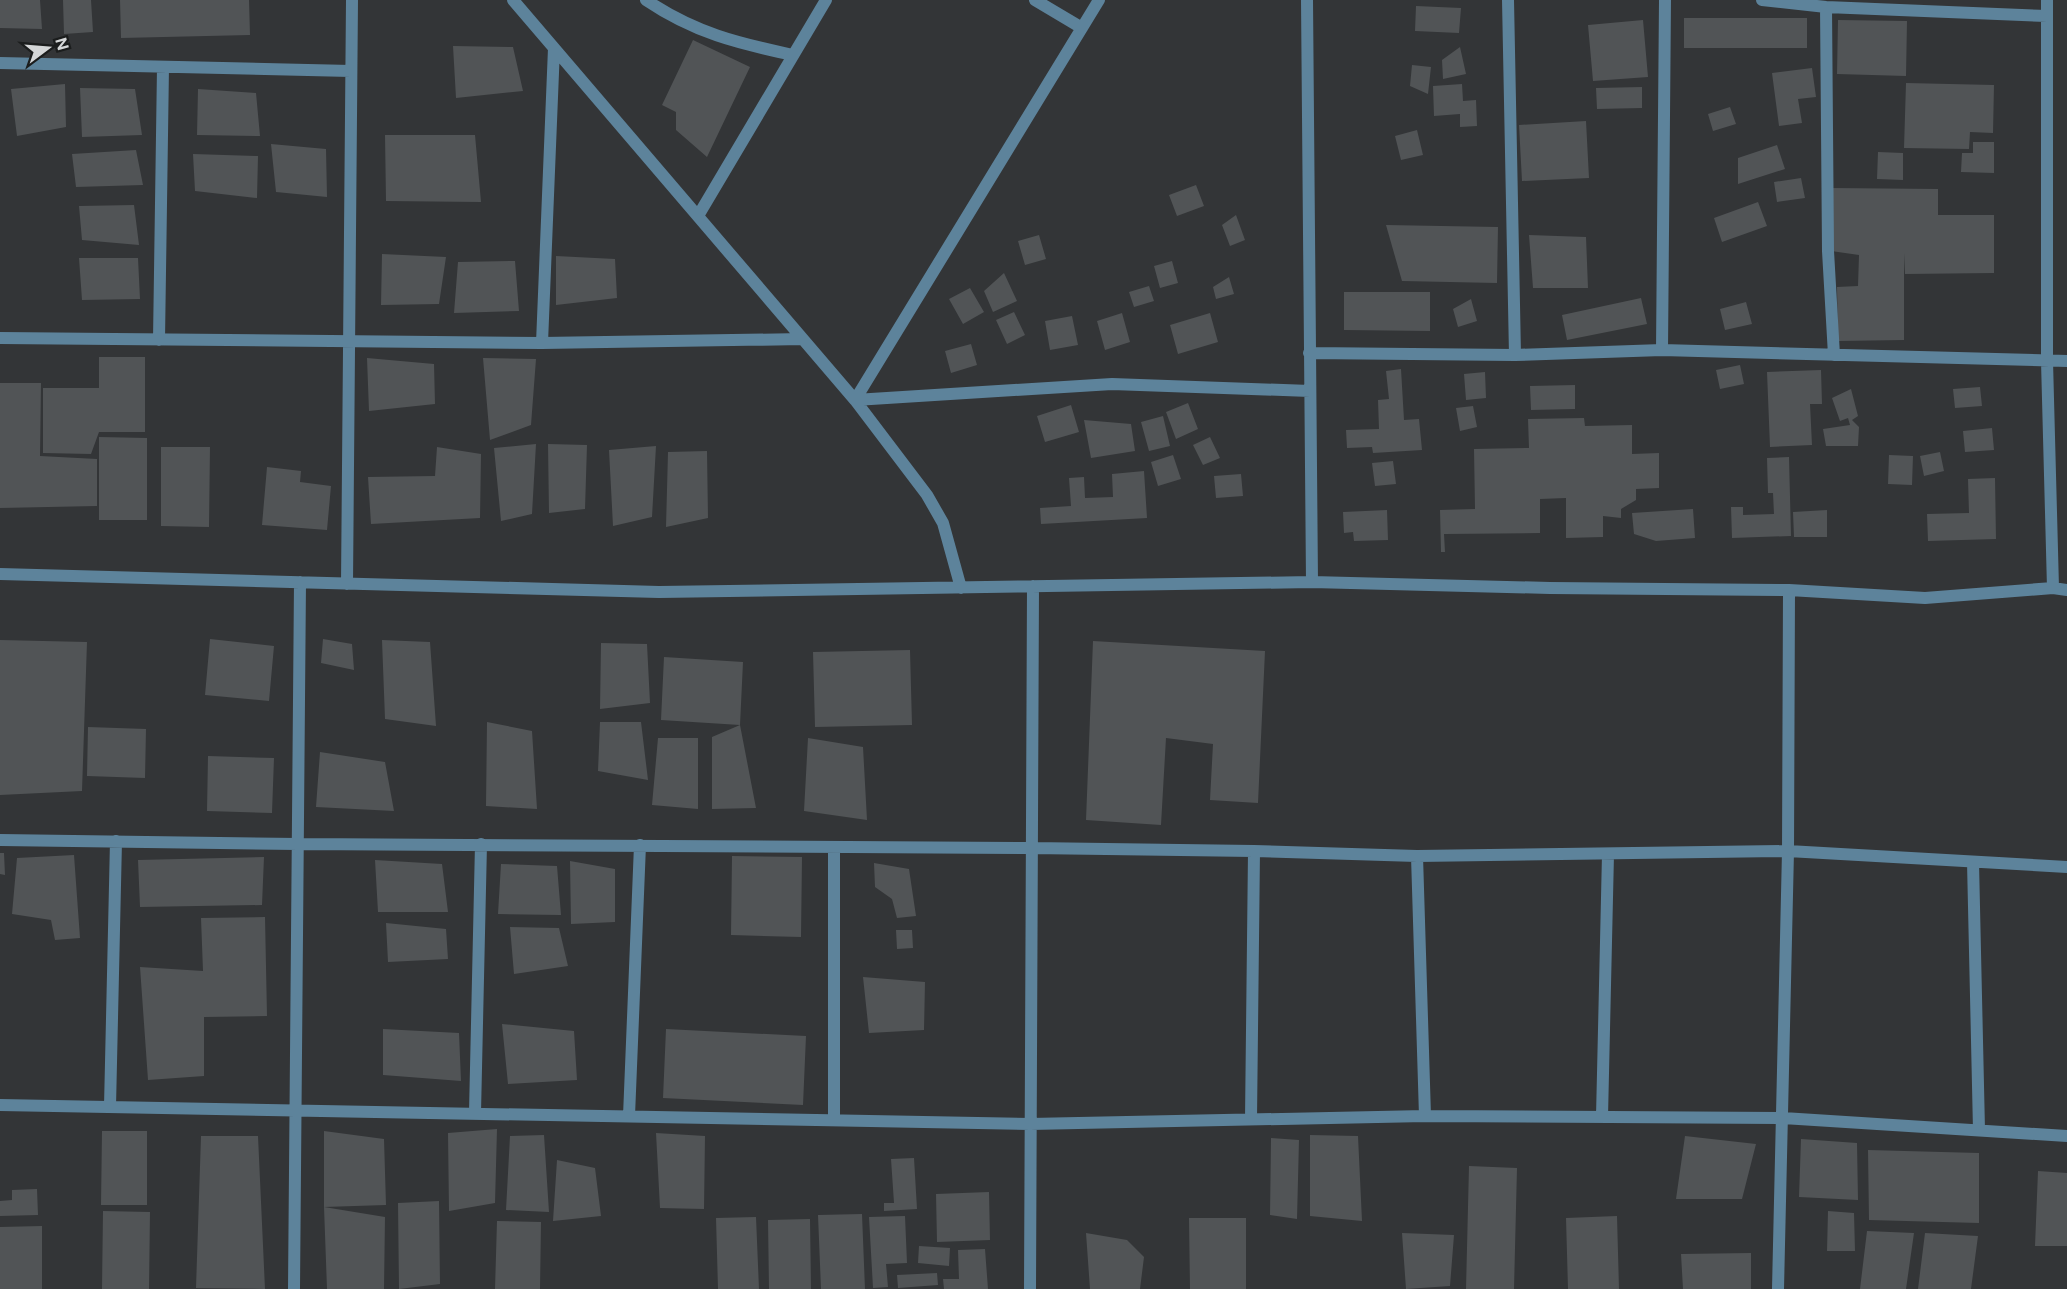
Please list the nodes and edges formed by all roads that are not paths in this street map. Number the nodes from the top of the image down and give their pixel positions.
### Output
1 (352, 0) edge
2 (513, 0) edge
3 (646, 0) edge
4 (826, 0) edge
5 (1035, 0) edge
6 (1099, 0) edge
7 (1307, 0) edge
8 (1508, 0) edge
9 (1665, 0) edge
10 (1762, 0) edge
11 (2047, 0) edge
12 (1826, 7) junction
13 (2047, 16) junction
14 (1082, 28) junction
15 (554, 48) junction
16 (793, 55) junction
17 (0, 63) edge
18 (163, 67) junction
19 (351, 71) junction
20 (698, 216) junction
21 (0, 338) edge
22 (803, 339) junction
23 (159, 340) junction
24 (349, 341) junction
25 (542, 343) junction
26 (1662, 350) junction
27 (1309, 354) junction
28 (1515, 355) junction
29 (1834, 355) junction
30 (2047, 361) junction
31 (2067, 361) edge
32 (1310, 391) junction
33 (855, 400) junction
34 (0, 574) edge
35 (300, 582) junction
36 (1312, 582) junction
37 (347, 584) junction
38 (1033, 586) junction
39 (961, 588) junction
40 (2053, 588) junction
41 (1789, 590) junction
42 (2067, 590) edge
43 (0, 840) edge
44 (116, 841) junction
45 (298, 844) junction
46 (481, 844) junction
47 (640, 845) junction
48 (834, 847) junction
49 (1032, 848) junction
50 (1254, 851) junction
51 (1788, 851) junction
52 (1608, 854) junction
53 (1417, 856) junction
54 (1974, 862) junction
55 (2067, 867) edge
56 (0, 1105) edge
57 (110, 1107) junction
58 (295, 1109) junction
59 (475, 1113) junction
60 (628, 1116) junction
61 (1425, 1116) junction
62 (1602, 1117) junction
63 (1783, 1118) junction
64 (1251, 1119) junction
65 (834, 1120) junction
66 (1030, 1124) junction
67 (1979, 1130) junction
68 (2067, 1136) edge
69 (294, 1289) edge
70 (1030, 1289) edge
71 (1778, 1289) edge

1 - 19 street
2 - 15 street
3 - 16 street
4 - 16 street
5 - 14 street
6 - 14 street
7 - 27 street
8 - 28 street
9 - 26 street
10 - 12 street
11 - 13 street
12 - 13 street
12 - 29 street
13 - 30 street
14 - 33 street
15 - 20 street
15 - 25 street
16 - 20 street
17 - 18 street
18 - 19 street
18 - 23 street
19 - 24 street
20 - 22 street
21 - 23 street
22 - 25 street
22 - 33 street
23 - 24 street
24 - 25 street
24 - 37 street
26 - 28 street
26 - 29 street
27 - 28 street
27 - 32 street
29 - 30 street
30 - 31 street
30 - 40 street
32 - 33 street
32 - 36 street
33 - 39 street
34 - 35 street
35 - 37 street
35 - 45 street
36 - 38 street
36 - 41 street
37 - 39 street
38 - 39 street
38 - 49 street
40 - 41 street
40 - 42 street
41 - 51 street
43 - 44 street
44 - 45 street
44 - 57 street
45 - 46 street
45 - 58 street
46 - 47 street
46 - 59 street
47 - 48 street
47 - 60 street
48 - 49 street
48 - 65 street
49 - 50 street
49 - 66 street
50 - 53 street
50 - 64 street
51 - 52 street
51 - 54 street
51 - 63 street
52 - 53 street
52 - 62 street
53 - 61 street
54 - 55 street
54 - 67 street
56 - 57 street
57 - 58 street
58 - 59 street
58 - 69 street
59 - 60 street
60 - 65 street
61 - 62 street
61 - 64 street
62 - 63 street
63 - 67 street
63 - 71 street
64 - 66 street
65 - 66 street
66 - 70 street
67 - 68 street

